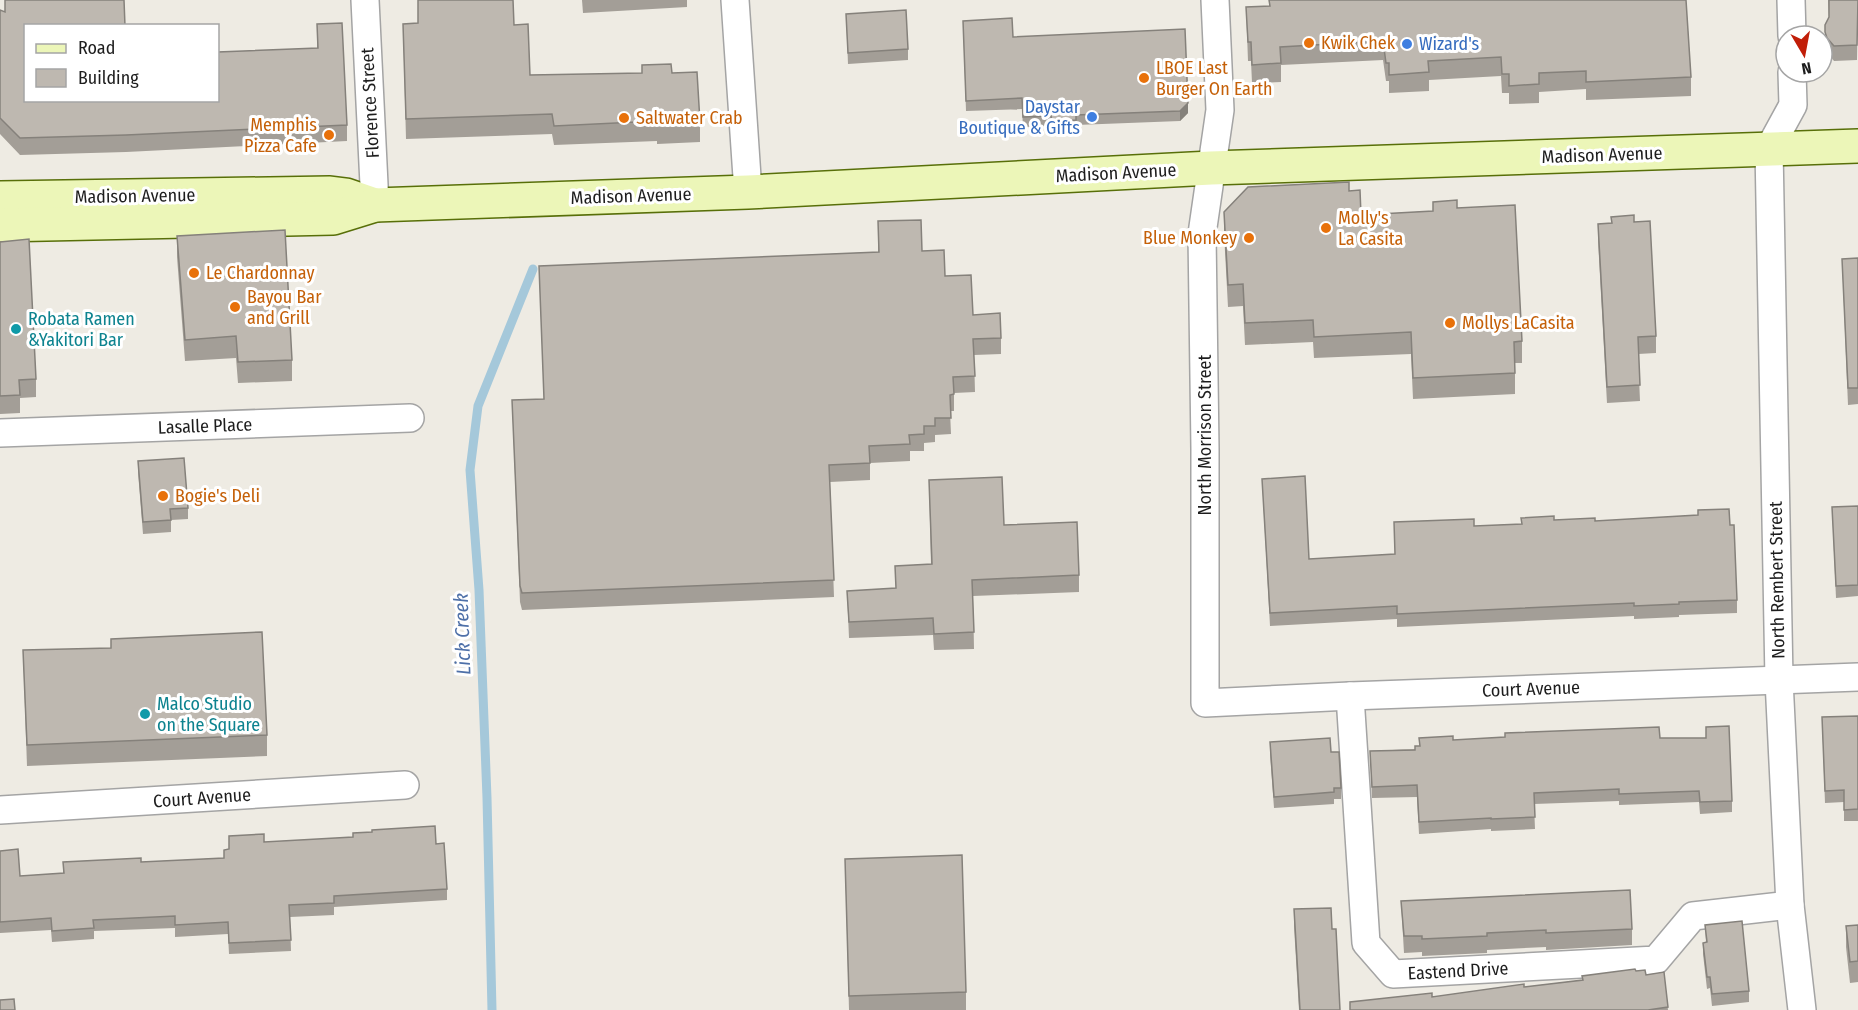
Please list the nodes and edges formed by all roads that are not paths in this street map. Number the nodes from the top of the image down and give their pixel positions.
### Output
1 (365, 0) edge
2 (735, 0) edge
3 (1215, 0) edge
4 (1791, 0) edge
5 (1792, 24) edge
6 (1792, 84) edge
7 (1858, 146) edge
8 (1769, 149) junction
9 (1211, 168) junction
10 (748, 192) junction
11 (0, 198) edge
12 (375, 205) junction
13 (0, 225) edge
14 (410, 418) dead end
15 (0, 433) edge
16 (1858, 677) edge
17 (1779, 680) junction
18 (1350, 696) junction
19 (1205, 704) joint
20 (405, 785) dead end
21 (0, 810) edge
22 (1790, 905) junction
23 (1802, 1010) edge

1 - 12 street, Florence Street
2 - 10 street
3 - 9 street, North Morrison Street
4 - 5 street
6 - 8 street
7 - 8 street, Madison Avenue
8 - 9 street, Madison Avenue
8 - 17 street, North Rembert Street
9 - 10 street, Madison Avenue
9 - 19 street, North Morrison Street
10 - 12 street, Madison Avenue
11 - 12 street, Madison Avenue
12 - 13 street, Madison Avenue
14 - 15 street, Lasalle Place
16 - 17 street, Court Avenue
17 - 18 street, Court Avenue
17 - 22 street, North Rembert Street
18 - 19 street, Court Avenue
18 - 22 street, Eastend Drive
20 - 21 street, Court Avenue
22 - 23 street, North Rembert Street

